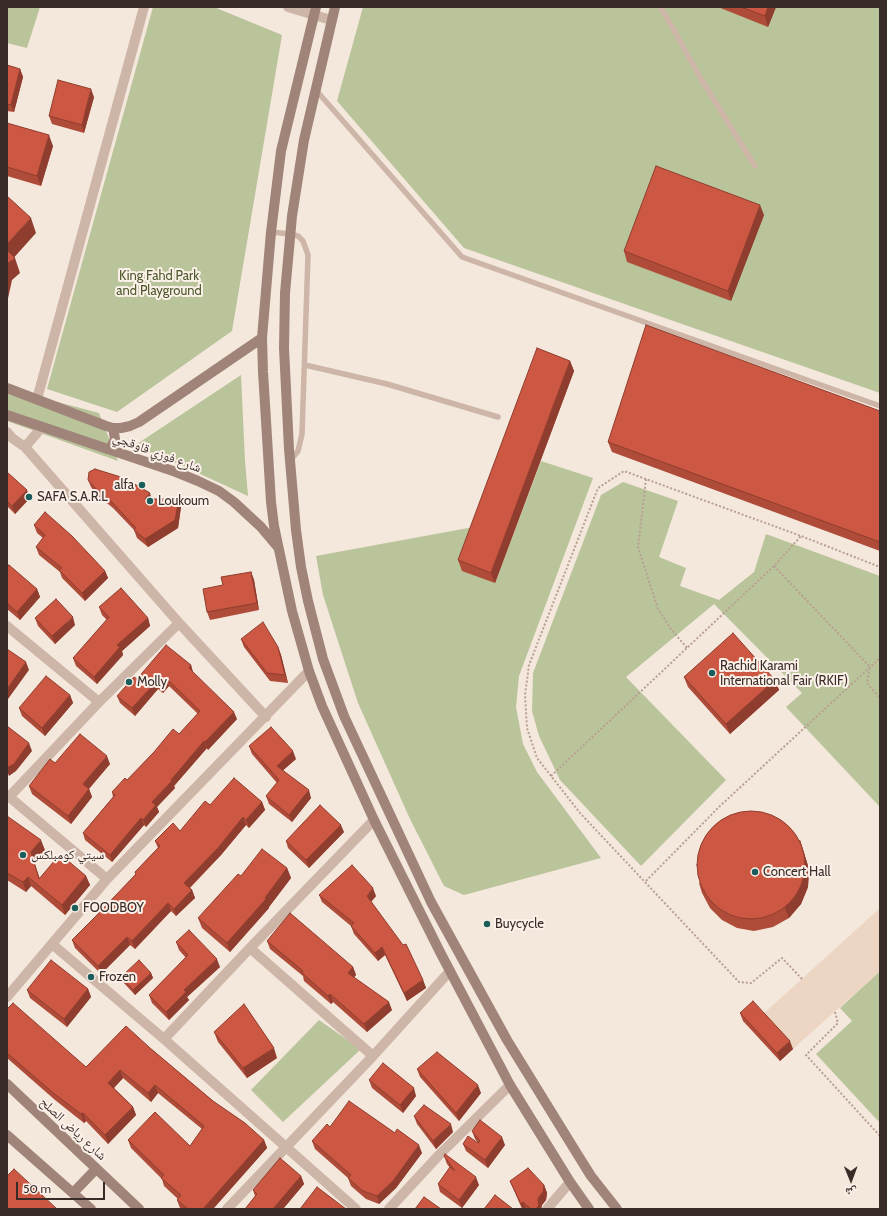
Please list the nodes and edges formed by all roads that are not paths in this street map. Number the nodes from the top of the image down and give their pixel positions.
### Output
1 (144, 7) edge
2 (288, 7) edge
3 (335, 7) edge
4 (660, 7) edge
5 (315, 11) edge
6 (331, 20) junction
7 (315, 88) junction
8 (755, 166) dead end
9 (271, 232) junction
10 (290, 234) junction
11 (262, 338) junction
12 (305, 365) junction
13 (7, 388) edge
14 (37, 399) junction
15 (880, 406) edge
16 (7, 415) edge
17 (498, 417) dead end
18 (42, 427) junction
19 (113, 428) junction
20 (9, 437) edge
21 (25, 447) junction
22 (107, 449) junction
23 (290, 461) junction
24 (278, 548) junction
25 (178, 623) junction
26 (8, 628) edge
27 (309, 671) junction
28 (99, 702) junction
29 (266, 717) junction
30 (8, 796) edge
31 (374, 820) junction
32 (108, 879) junction
33 (52, 944) junction
34 (250, 948) junction
35 (450, 971) junction
36 (7, 996) edge
37 (164, 1040) junction
38 (373, 1056) junction
39 (7, 1084) edge
40 (510, 1084) junction
41 (7, 1135) edge
42 (286, 1147) junction
43 (96, 1168) junction
44 (570, 1182) junction
45 (73, 1193) junction
46 (92, 1209) edge
47 (139, 1209) edge
48 (228, 1209) edge
49 (356, 1209) edge
50 (389, 1209) edge
51 (547, 1209) edge
52 (589, 1209) edge
53 (617, 1209) edge

1 - 14 street
2 - 5 street
3 - 6 street
4 - 8 lane
5 - 6 street
5 - 9 street
6 - 7 street
7 - 10 street
7 - 15 lane
9 - 10 lane
9 - 11 street
10 - 12 lane
10 - 23 street
11 - 19 street, شارع فوزي قاوقجي
11 - 24 street
12 - 17 lane
12 - 23 lane
13 - 14 street, شارع فوزي قاوقجي
14 - 19 street, شارع فوزي قاوقجي
16 - 18 street, شارع فوزي قاوقجي
18 - 21 street
18 - 22 street, شارع فوزي قاوقجي
19 - 22 street
20 - 21 street
21 - 25 street
22 - 24 street, شارع فوزي قاوقجي
23 - 53 street
24 - 27 street
25 - 28 street
25 - 29 street
26 - 28 street
27 - 29 street
27 - 31 street
28 - 30 street
29 - 32 street
30 - 32 street
31 - 34 street
31 - 35 street
32 - 33 street
33 - 36 street
33 - 37 street
34 - 37 street
34 - 38 street
35 - 38 street
35 - 40 street
37 - 42 street
38 - 42 street
39 - 43 street, شارع رياض الصلح
40 - 44 street
40 - 50 street
41 - 45 street
42 - 48 street
42 - 49 street
43 - 45 street
43 - 47 street, شارع رياض الصلح
44 - 51 street
44 - 52 street
45 - 46 street

